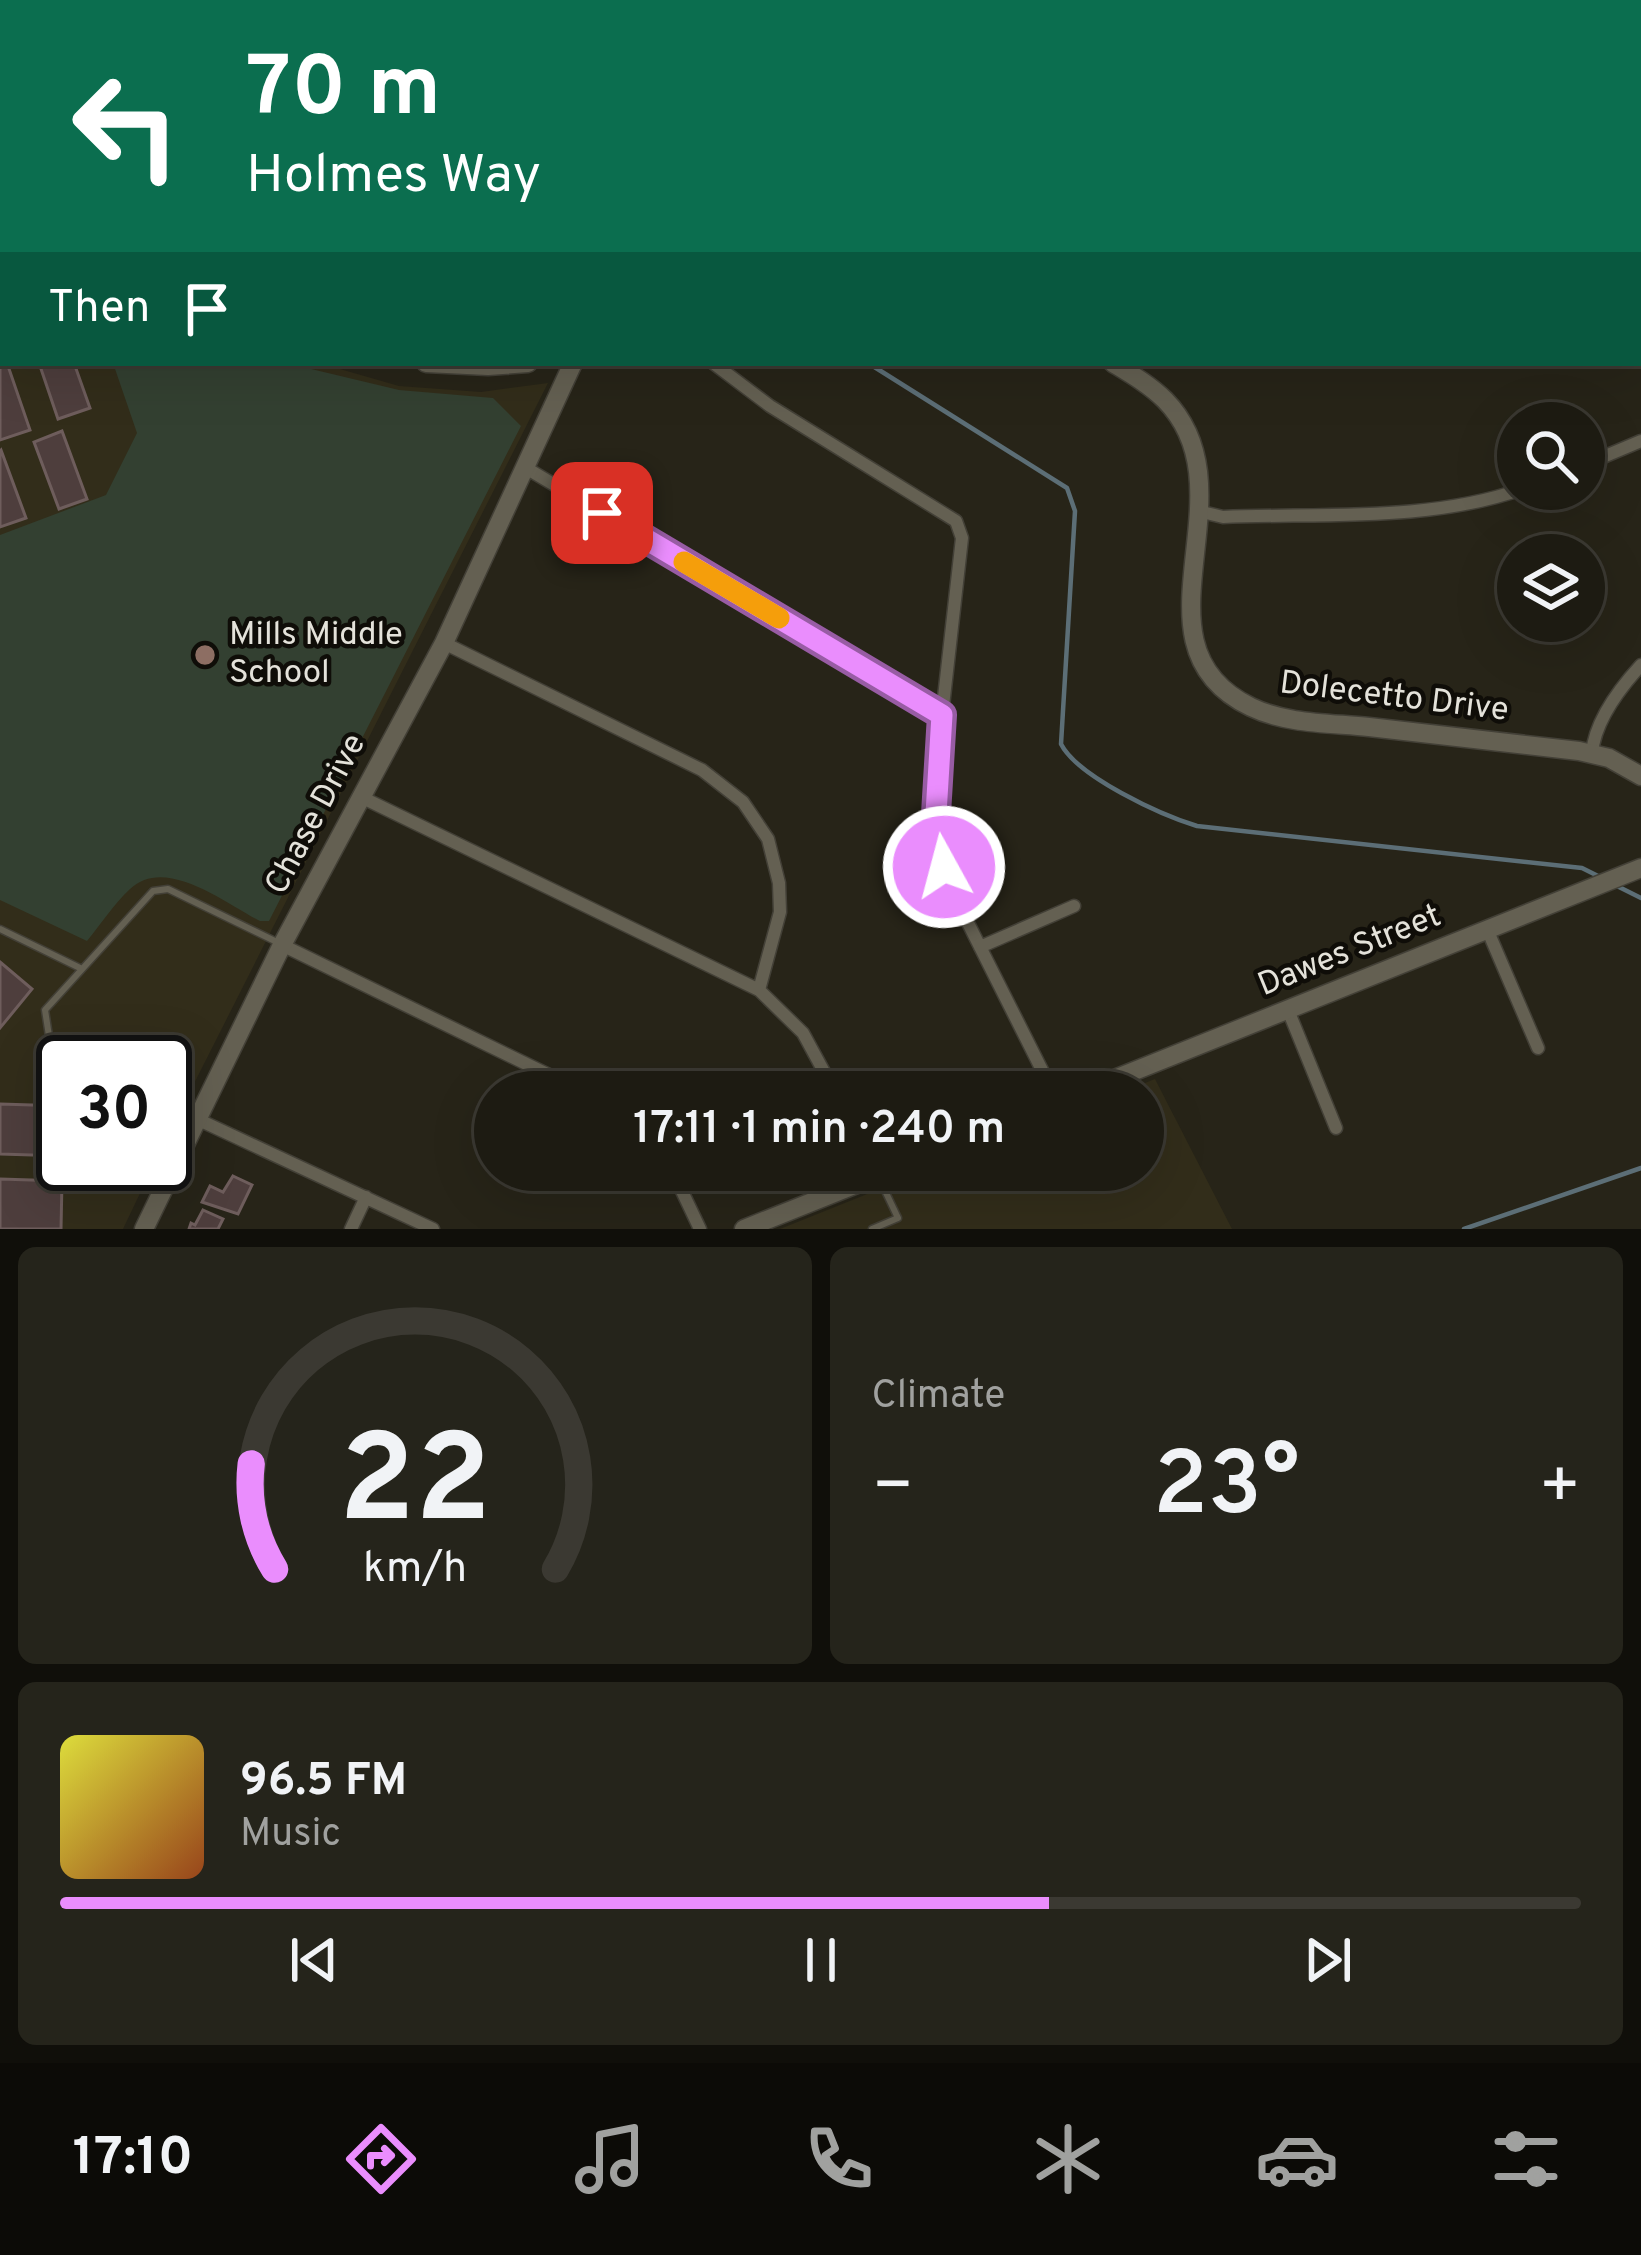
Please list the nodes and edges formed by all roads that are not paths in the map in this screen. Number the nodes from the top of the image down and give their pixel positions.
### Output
1 (572, 366) edge
2 (717, 366) edge
3 (1135, 369) edge
4 (1641, 441) edge
5 (1605, 456) edge
6 (526, 468) junction
7 (1497, 496) edge
8 (1202, 512) junction
9 (444, 643) junction
10 (1641, 665) edge
11 (942, 715) junction
12 (1592, 753) junction
13 (1641, 776) edge
14 (359, 796) junction
15 (1641, 868) edge
16 (1074, 905) dead end
17 (0, 929) edge
18 (1487, 929) junction
19 (282, 944) junction
20 (980, 947) junction
21 (82, 969) junction
22 (759, 990) junction
23 (1288, 1010) junction
24 (49, 1035) edge
25 (1538, 1048) dead end
26 (541, 1071) edge
27 (824, 1071) edge
28 (1042, 1071) edge
29 (1135, 1071) edge
30 (192, 1116) edge
31 (199, 1120) junction
32 (1336, 1128) dead end
33 (682, 1191) edge
34 (835, 1191) edge
35 (888, 1191) edge
36 (366, 1197) junction
37 (144, 1229) edge
38 (351, 1229) edge
39 (433, 1229) edge
40 (700, 1229) edge
41 (744, 1229) edge
42 (872, 1229) edge

1 - 6 street, Chase Drive
2 - 11 street
3 - 8 street, Dolecetto Drive
4 - 5 street
6 - 9 street, Chase Drive
6 - 11 street
7 - 8 street
8 - 12 street, Dolecetto Drive
9 - 14 street, Chase Drive
9 - 22 street
10 - 12 street
11 - 20 street
12 - 13 street, Dolecetto Drive
14 - 19 street, Chase Drive
14 - 22 street
15 - 18 street, Dawes Street
16 - 20 street
17 - 21 lane
18 - 23 street, Dawes Street
18 - 25 street
19 - 21 lane
19 - 26 street
19 - 31 street, Chase Drive
20 - 28 street
21 - 24 lane
22 - 27 street
23 - 29 street, Dawes Street
23 - 32 street
30 - 31 lane
31 - 36 street
31 - 37 street, Chase Drive
33 - 40 street
34 - 41 street
35 - 42 lane
36 - 38 street
36 - 39 street

